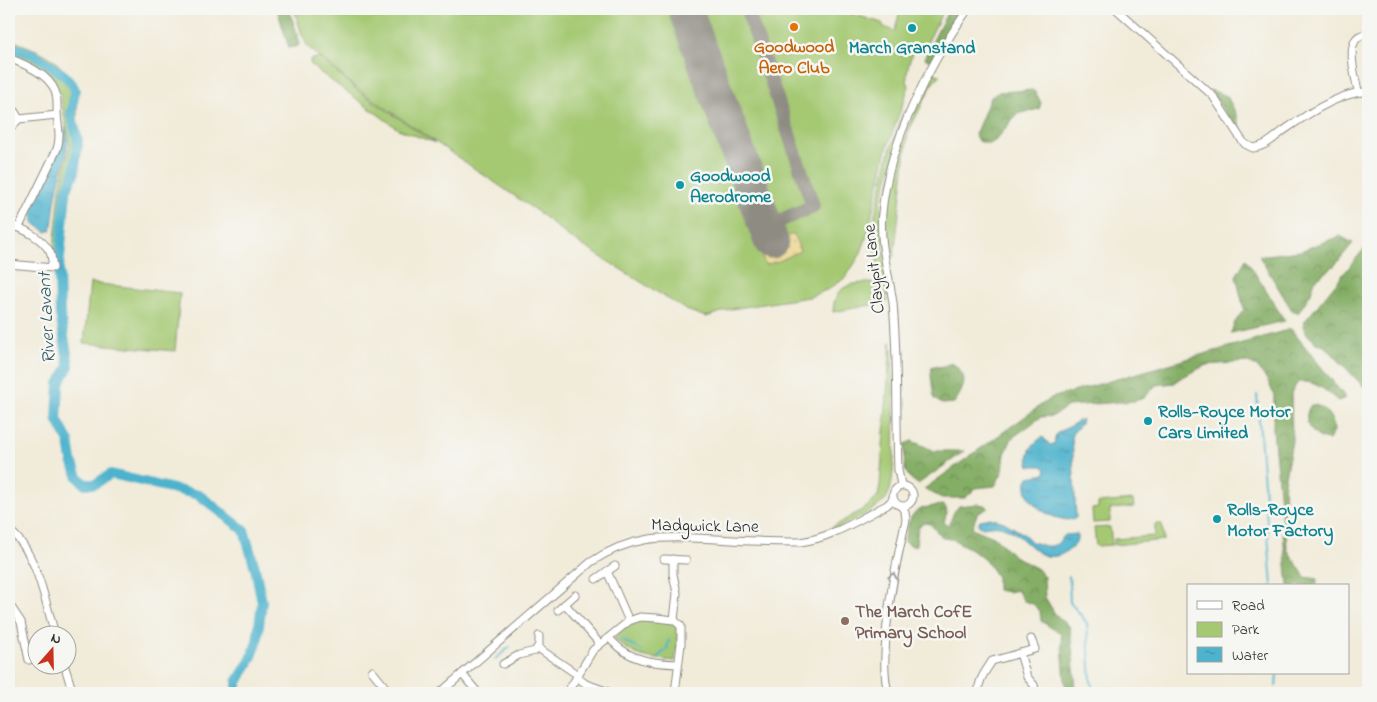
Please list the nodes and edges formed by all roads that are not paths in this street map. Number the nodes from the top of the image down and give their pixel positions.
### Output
1 (968, 9) edge
2 (1116, 9) edge
3 (1368, 34) edge
4 (9, 58) edge
5 (1358, 91) junction
6 (1368, 92) edge
7 (9, 107) edge
8 (57, 115) junction
9 (19, 119) junction
10 (9, 130) edge
11 (9, 226) edge
12 (19, 227) junction
13 (9, 264) edge
14 (901, 485) junction
15 (894, 499) junction
16 (902, 506) junction
17 (9, 530) edge
18 (664, 559) dead end
19 (673, 559) junction
20 (686, 560) dead end
21 (615, 566) dead end
22 (607, 571) junction
23 (596, 579) dead end
24 (574, 595) dead end
25 (9, 604) edge
26 (565, 604) junction
27 (558, 610) dead end
28 (674, 620) junction
29 (630, 621) junction
30 (52, 624) edge
31 (539, 636) dead end
32 (1032, 639) dead end
33 (612, 641) dead end
34 (600, 644) junction
35 (538, 648) junction
36 (1020, 653) junction
37 (28, 655) edge
38 (503, 664) dead end
39 (678, 664) junction
40 (372, 670) dead end
41 (67, 674) edge
42 (462, 674) junction
43 (578, 675) junction
44 (74, 693) edge
45 (390, 693) edge
46 (440, 693) edge
47 (478, 693) edge
48 (567, 693) edge
49 (612, 693) edge
50 (674, 693) edge
51 (888, 693) edge
52 (979, 693) edge
53 (1036, 693) edge

1 - 14 street, Claypit Lane
2 - 5 street
3 - 5 street
4 - 8 street
5 - 6 street
7 - 9 street
8 - 9 street
8 - 12 street
9 - 10 street
11 - 12 street
12 - 13 street
14 - 15 street
14 - 16 street
15 - 16 street
15 - 42 street, Madgwick Lane
51 -> 16 street
17 - 30 street
18 - 19 street
19 - 20 street
19 - 28 street
21 - 22 street
22 - 23 street
22 - 29 street
24 - 26 street
25 - 37 street
26 - 27 street
26 - 34 street
28 - 29 street
28 - 39 street
29 - 34 street
31 - 35 street
32 - 36 street
33 - 39 street
34 - 43 street
35 - 38 street
35 - 43 street
36 - 52 street
36 - 53 street
39 - 50 street
40 - 45 street
41 - 44 street
42 - 46 street, Madgwick Lane
42 - 47 street
43 - 48 street
43 - 49 street

